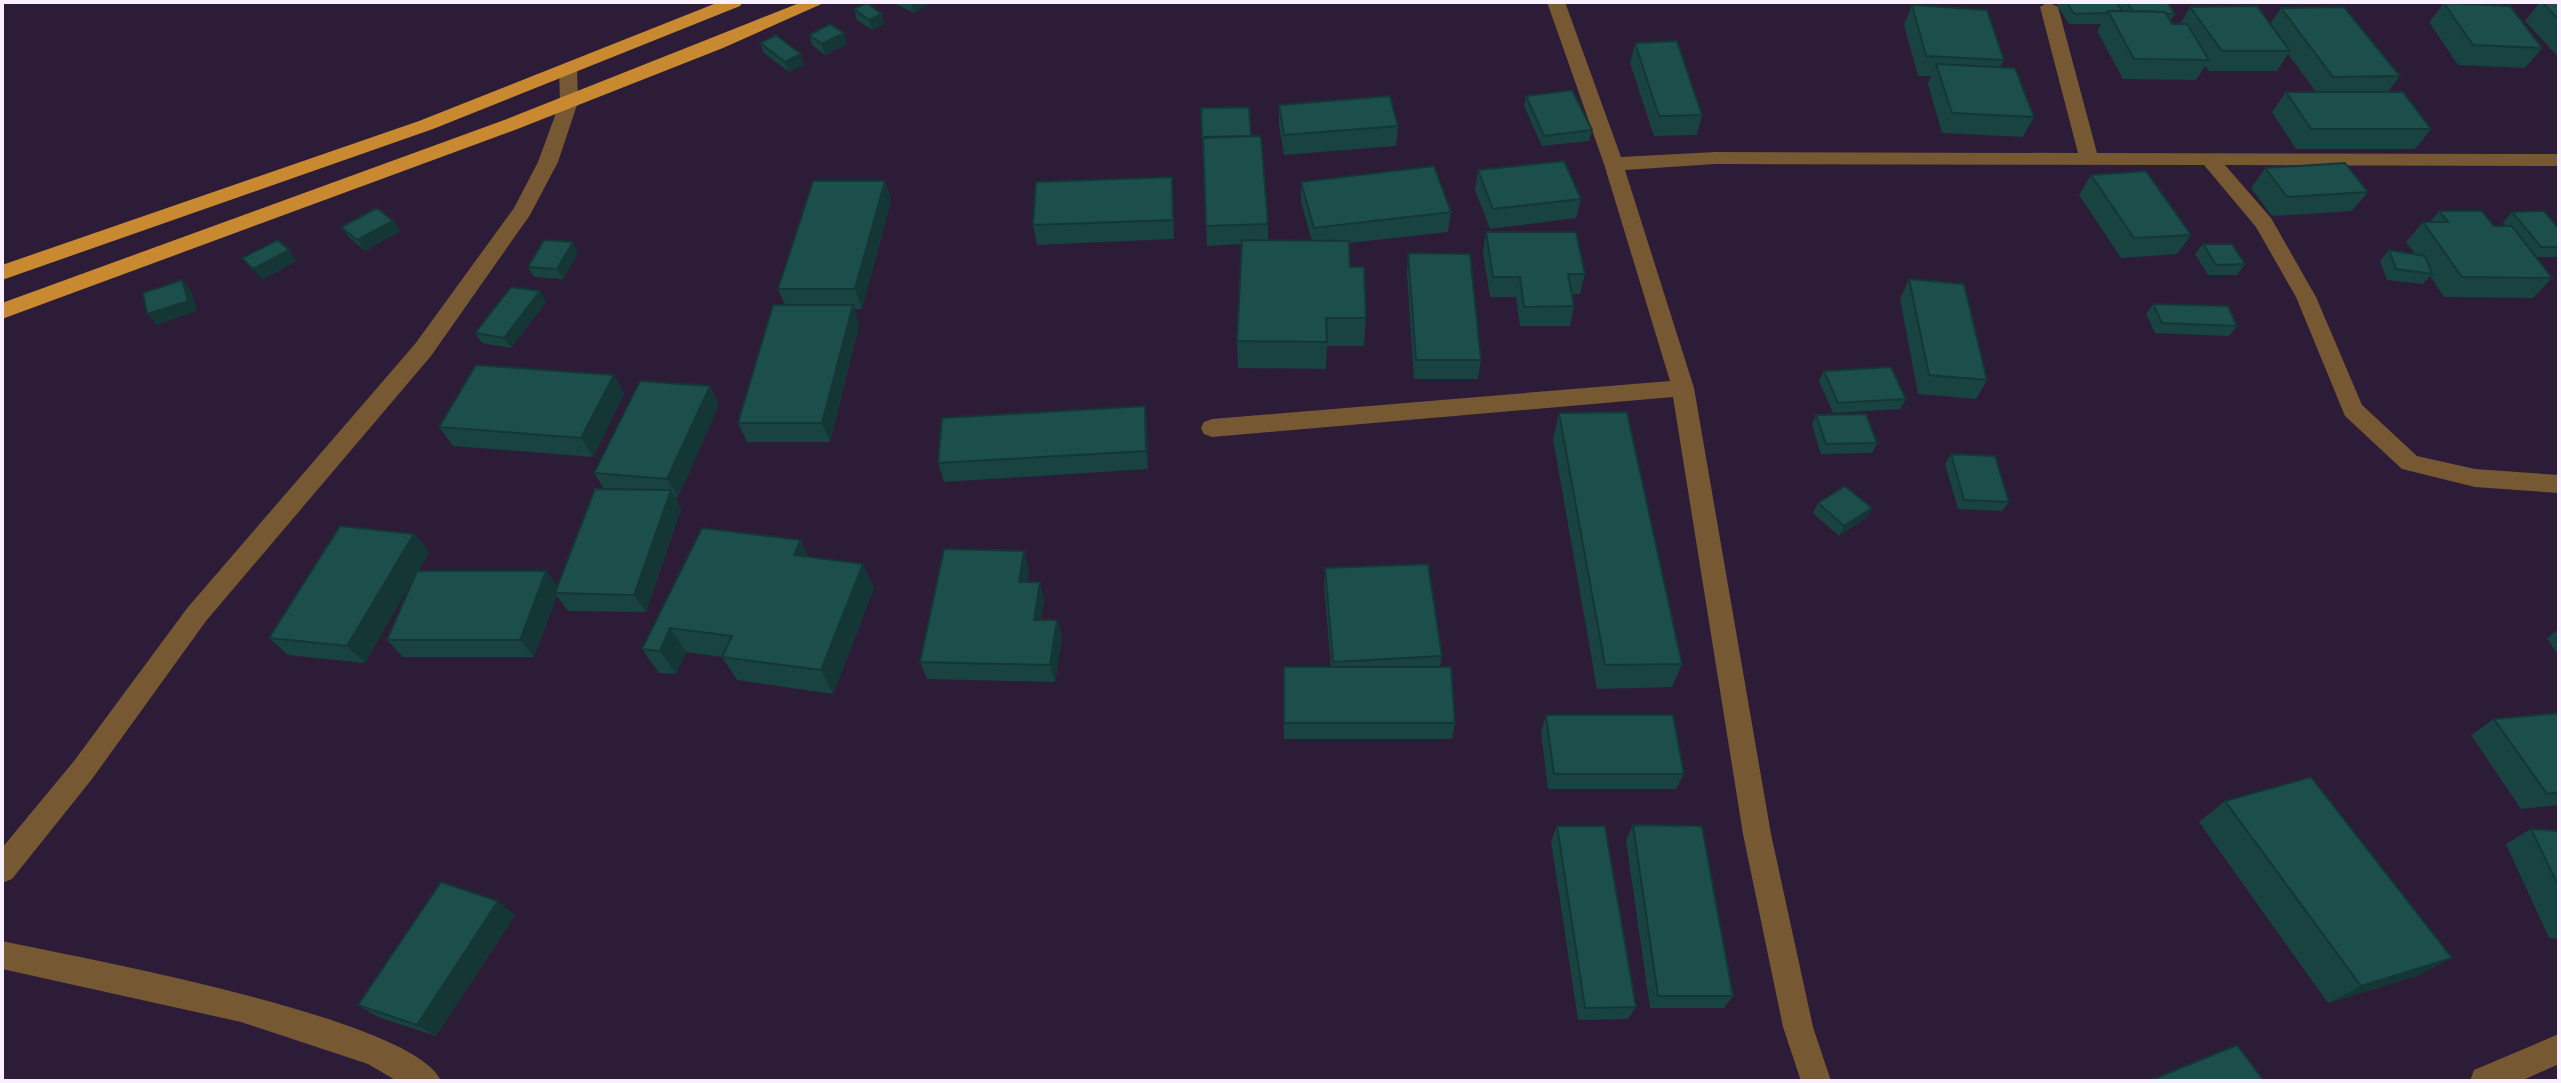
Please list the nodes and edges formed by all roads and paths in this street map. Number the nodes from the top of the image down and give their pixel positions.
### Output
1 (734, 2) edge
2 (817, 2) edge
3 (1556, 2) edge
4 (2049, 7) dead end
5 (568, 68) junction
6 (569, 102) junction
7 (2207, 157) junction
8 (2089, 158) junction
9 (2559, 160) edge
10 (1614, 164) junction
11 (2, 273) edge
12 (2, 311) edge
13 (1683, 388) junction
14 (1212, 428) dead end
15 (2559, 484) edge
16 (2, 870) edge
17 (2, 955) edge
18 (2559, 1049) edge
19 (426, 1081) edge
20 (1816, 1081) edge
21 (2485, 1081) edge

1 - 5 main road
2 - 6 main road
3 - 10 street
4 - 8 street
5 - 6 street
5 - 11 main road
6 - 12 main road
6 - 16 street
7 - 8 street
7 - 9 street
7 - 15 street
8 - 10 street
10 - 13 street
13 - 14 street
13 - 20 street
17 - 19 street
18 - 21 street

